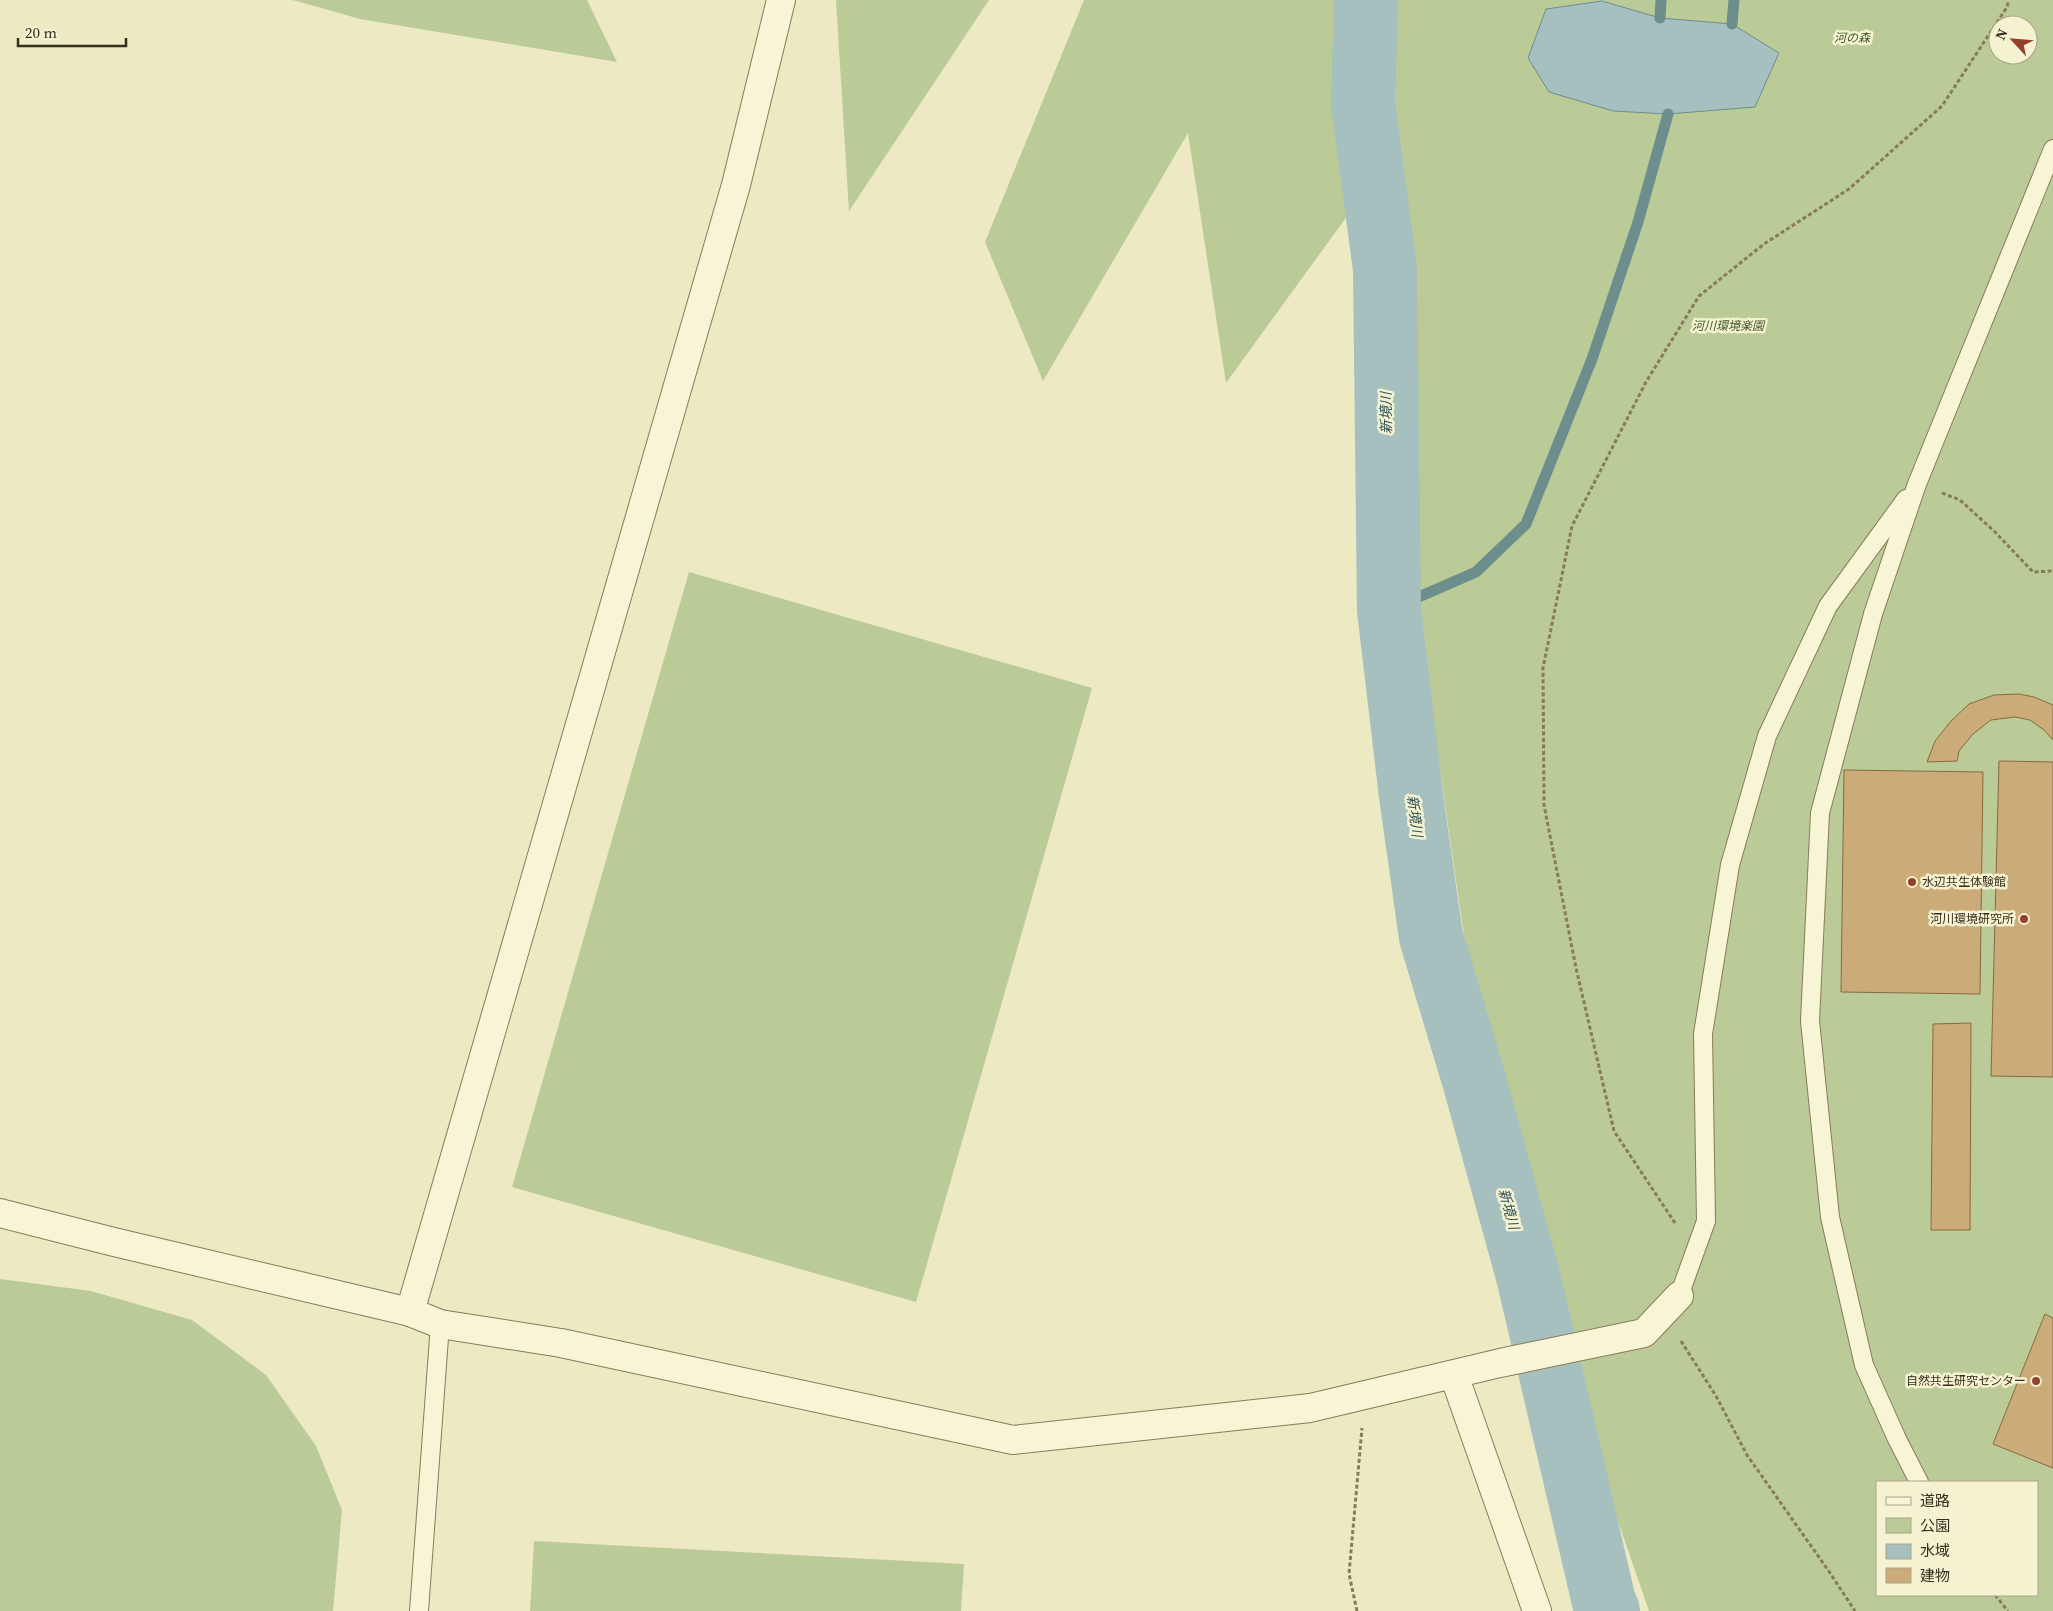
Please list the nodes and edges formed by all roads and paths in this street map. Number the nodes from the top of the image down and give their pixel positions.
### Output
1 (781, 0) edge
2 (2009, 0) edge
3 (2053, 148) edge
4 (1917, 484) junction
5 (2053, 571) edge
6 (0, 1213) edge
7 (1696, 1249) junction
8 (1671, 1305) junction
9 (410, 1312) junction
10 (440, 1324) junction
11 (1454, 1375) junction
12 (1365, 1395) junction
13 (1918, 1481) edge
14 (1996, 1596) edge
15 (419, 1611) edge
16 (1357, 1611) edge
17 (1537, 1611) edge
18 (1855, 1611) edge
19 (2008, 1611) edge

1 - 9 street
2 - 7 path
3 - 4 lane
4 - 5 path
4 - 7 lane
4 - 13 lane
6 - 9 street
7 - 8 lane
8 - 11 street
8 - 18 path
9 - 10 street
10 - 12 street
10 - 15 lane
11 - 12 street
11 - 17 street
12 - 16 path
14 - 19 path

